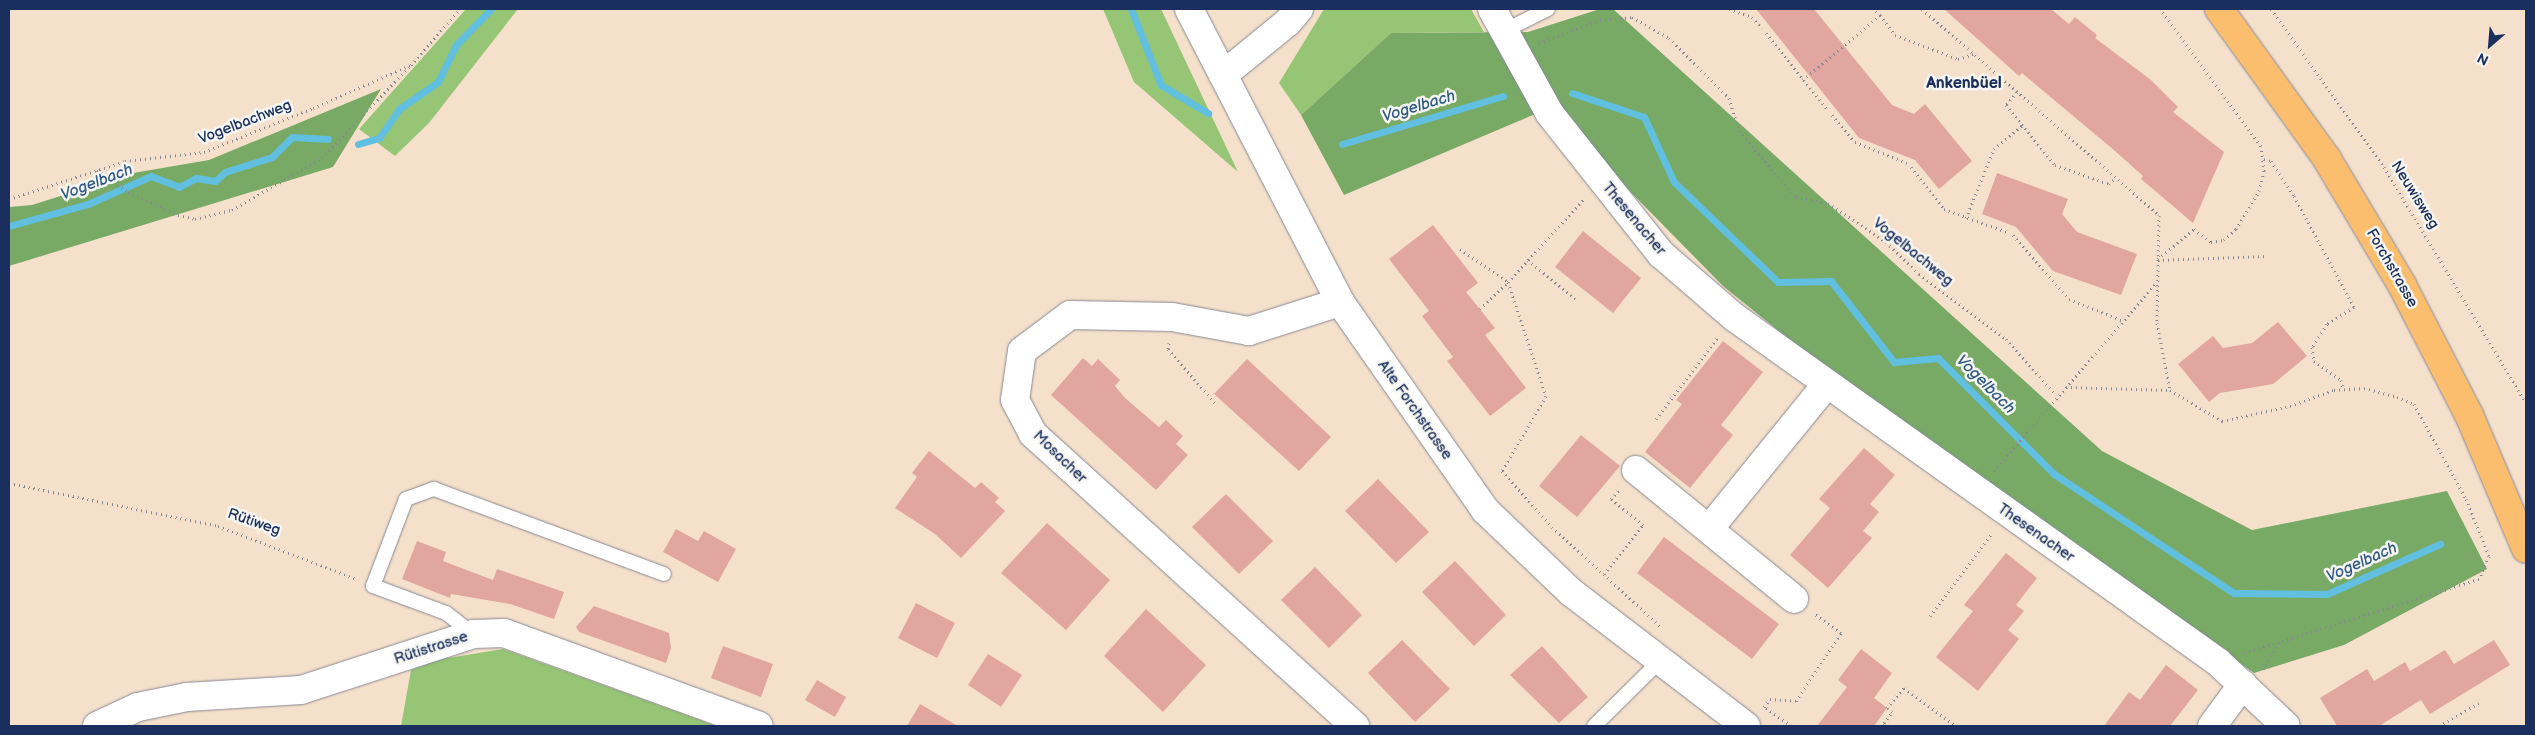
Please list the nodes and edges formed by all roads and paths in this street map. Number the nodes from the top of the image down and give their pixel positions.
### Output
1 (460, 9) edge
2 (1189, 9) edge
3 (1298, 9) edge
4 (1548, 9) edge
5 (1729, 9) edge
6 (1874, 9) edge
7 (1922, 9) edge
8 (2160, 9) edge
9 (2220, 9) edge
10 (2241, 9) edge
11 (2271, 9) edge
12 (1880, 15) junction
13 (1498, 20) edge
14 (1762, 28) dead end
15 (1766, 33) dead end
16 (1973, 54) junction
17 (1520, 61) junction
18 (410, 65) junction
19 (1223, 75) junction
20 (1803, 80) junction
21 (2017, 92) junction
22 (1828, 110) dead end
23 (1832, 115) dead end
24 (2023, 125) junction
25 (2264, 159) junction
26 (1908, 163) dead end
27 (1911, 167) dead end
28 (97, 170) junction
29 (2116, 178) junction
30 (1601, 180) junction
31 (9, 198) edge
32 (1966, 218) junction
33 (2007, 232) dead end
34 (2013, 235) dead end
35 (1460, 249) dead end
36 (2266, 256) dead end
37 (1528, 260) junction
38 (2157, 260) junction
39 (1508, 282) junction
40 (2156, 282) junction
41 (1576, 299) dead end
42 (1340, 302) junction
43 (1480, 309) dead end
44 (1172, 317) junction
45 (1734, 317) junction
46 (2124, 321) junction
47 (1827, 384) junction
48 (2066, 387) junction
49 (2170, 390) junction
50 (2342, 390) junction
51 (2056, 395) junction
52 (2526, 403) edge
53 (1215, 404) dead end
54 (1656, 419) dead end
55 (2003, 461) dead end
56 (1636, 470) dead end
57 (9, 483) edge
58 (1611, 499) dead end
59 (2526, 505) edge
60 (2008, 513) junction
61 (1709, 529) junction
62 (2526, 549) edge
63 (664, 574) dead end
64 (1604, 574) junction
65 (373, 586) junction
66 (1794, 599) joint
67 (1930, 616) dead end
68 (473, 634) junction
69 (1668, 634) dead end
70 (2280, 642) junction
71 (1660, 661) junction
72 (2218, 662) junction
73 (2246, 687) junction
74 (2479, 703) dead end
75 (1764, 707) dead end
76 (97, 726) edge
77 (759, 726) edge
78 (1355, 726) edge
79 (1594, 726) edge
80 (1746, 726) edge
81 (1889, 726) edge
82 (1956, 726) edge
83 (2212, 726) edge
84 (2286, 726) edge
85 (2439, 726) edge

1 - 18 path, Vogelbachweg
2 - 19 street, Alte Forchstrasse
3 - 19 street
4 - 13 lane
5 - 14 path
6 - 12 path
7 - 16 path
8 - 25 path
9 - 62 highway, Forchstrasse
10 - 59 highway, Forchstrasse
11 - 52 path, Neuwisweg
12 - 16 path
12 - 20 path
13 - 17 street, Thesenacher
15 - 20 path
16 - 21 path
17 - 30 street, Thesenacher
17 - 51 path, Vogelbachweg
18 - 28 path, Vogelbachweg
18 - 28 path
19 - 42 street, Alte Forchstrasse
20 - 22 path
21 - 24 path
21 - 29 path
23 - 26 path
24 - 29 path
24 - 32 path
25 - 38 path
25 - 50 path
27 - 32 path
28 - 31 path, Vogelbachweg
29 - 38 path
30 - 37 path
30 - 45 street, Thesenacher
32 - 33 path
34 - 46 path
35 - 39 path
36 - 38 path
37 - 39 path
37 - 41 path
38 - 40 path
39 - 43 path
39 - 64 path
40 - 46 path
40 - 49 path
42 - 44 street, Mosacher
42 - 71 street, Alte Forchstrasse
44 - 53 path
44 - 78 street, Mosacher
45 - 47 street, Thesenacher
45 - 54 path
46 - 48 path
47 - 60 street, Thesenacher
47 - 61 street
48 - 49 path
48 - 51 path
49 - 50 path
50 - 70 path
51 - 55 path
56 - 61 street
57 - 65 path, Rütiweg
58 - 64 path
60 - 67 path
60 - 72 street, Thesenacher
61 - 66 street
63 - 65 lane
64 - 69 path
65 - 68 lane
66 - 75 path
68 - 76 street, Rütistrasse
68 - 77 street, Rütistrasse
70 - 72 path
70 - 73 path
71 - 79 lane
71 - 80 street, Alte Forchstrasse
72 - 73 street, Thesenacher
73 - 83 street
73 - 84 street, Thesenacher
74 - 85 path
81 - 82 path

